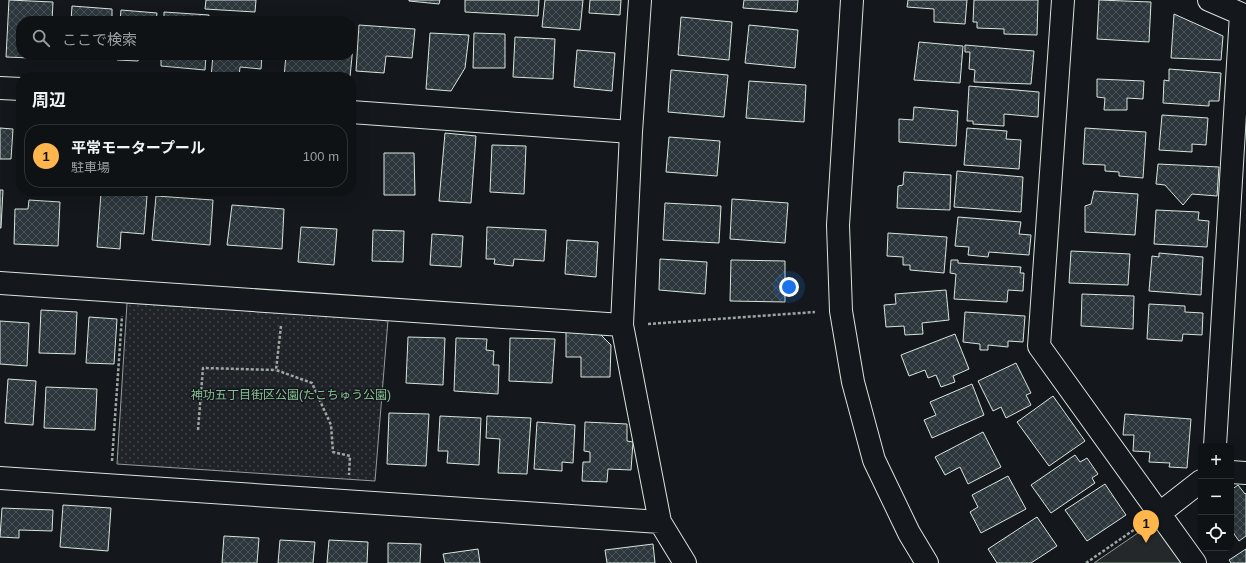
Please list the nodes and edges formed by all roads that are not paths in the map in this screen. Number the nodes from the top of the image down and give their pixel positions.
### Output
1 (640, 0) edge
2 (852, 0) edge
3 (1063, 0) edge
4 (1209, 0) edge
5 (1243, 15) edge
6 (0, 88) edge
7 (16, 89) edge
8 (356, 112) edge
9 (631, 132) junction
10 (0, 283) edge
11 (622, 326) junction
12 (1215, 443) edge
13 (1234, 472) edge
14 (1246, 473) edge
15 (0, 478) edge
16 (1198, 483) edge
17 (1160, 513) junction
18 (660, 522) junction
19 (685, 563) edge
20 (927, 563) edge
21 (1195, 563) edge

1 - 9 street
2 - 20 street
3 - 17 street
4 - 5 street
5 - 12 street
6 - 7 street
8 - 9 street
9 - 11 street
10 - 11 street
11 - 18 street
13 - 14 street
15 - 18 street
16 - 17 street
17 - 21 street
18 - 19 street

